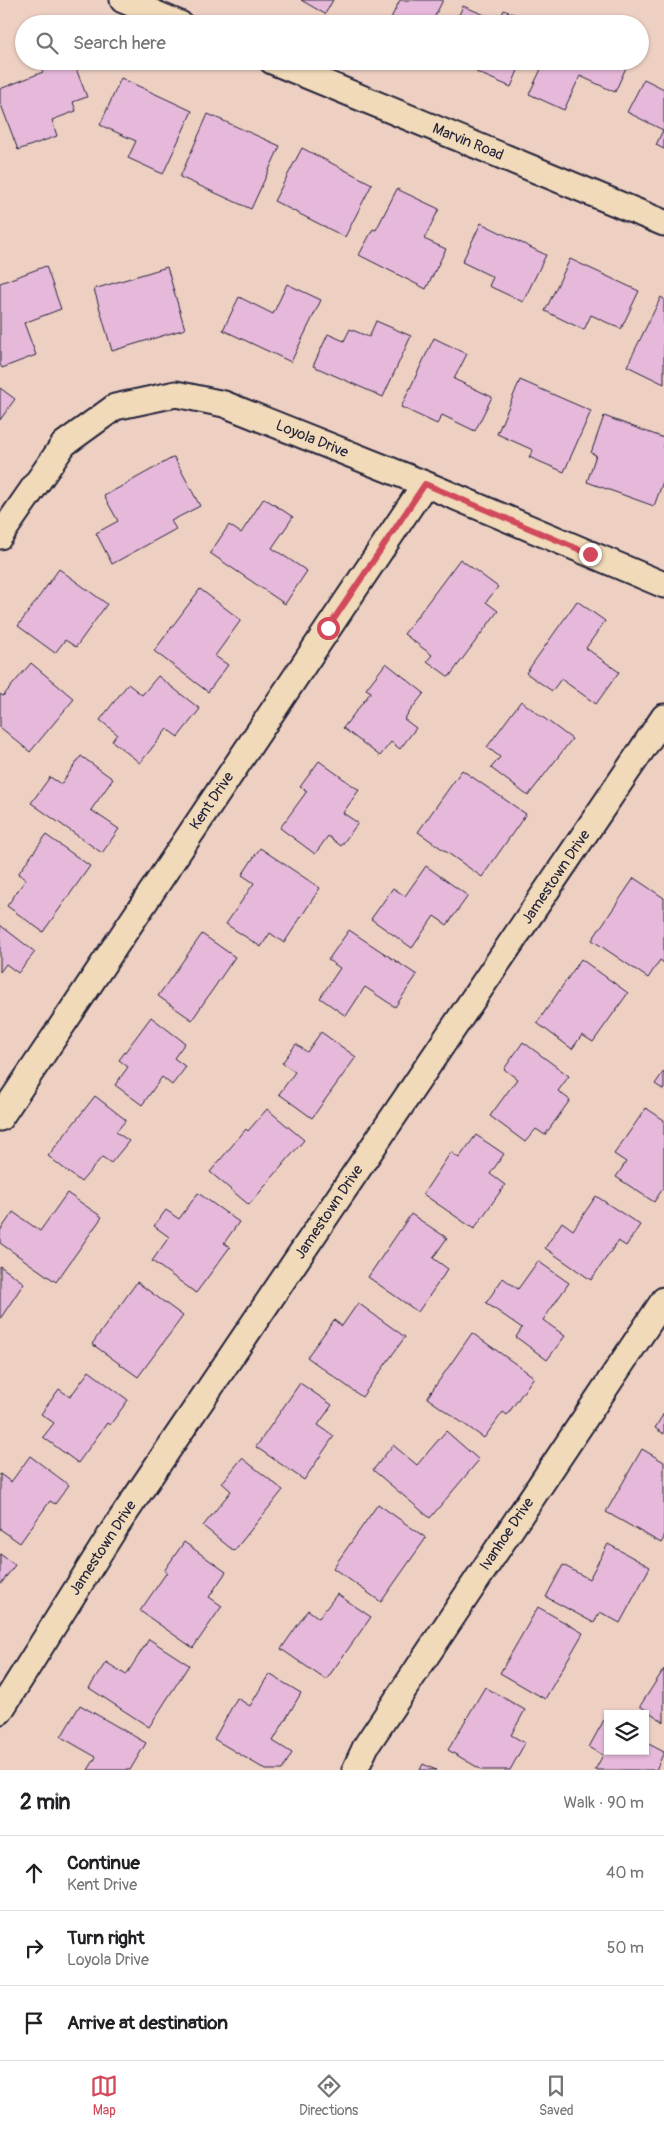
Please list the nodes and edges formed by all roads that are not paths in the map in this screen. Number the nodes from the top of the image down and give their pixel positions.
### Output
1 (123, 0) edge
2 (159, 15) edge
3 (294, 70) edge
4 (664, 223) edge
5 (425, 484) junction
6 (0, 536) edge
7 (664, 585) edge
8 (664, 717) edge
9 (0, 1118) edge
10 (664, 1300) edge
11 (0, 1711) edge
12 (355, 1770) edge

1 - 2 street
3 - 4 street, Marvin Road
5 - 6 street, Loyola Drive
5 - 7 street, Loyola Drive
5 - 9 street, Kent Drive
8 - 11 street, Jamestown Drive
10 - 12 street, Ivanhoe Drive

